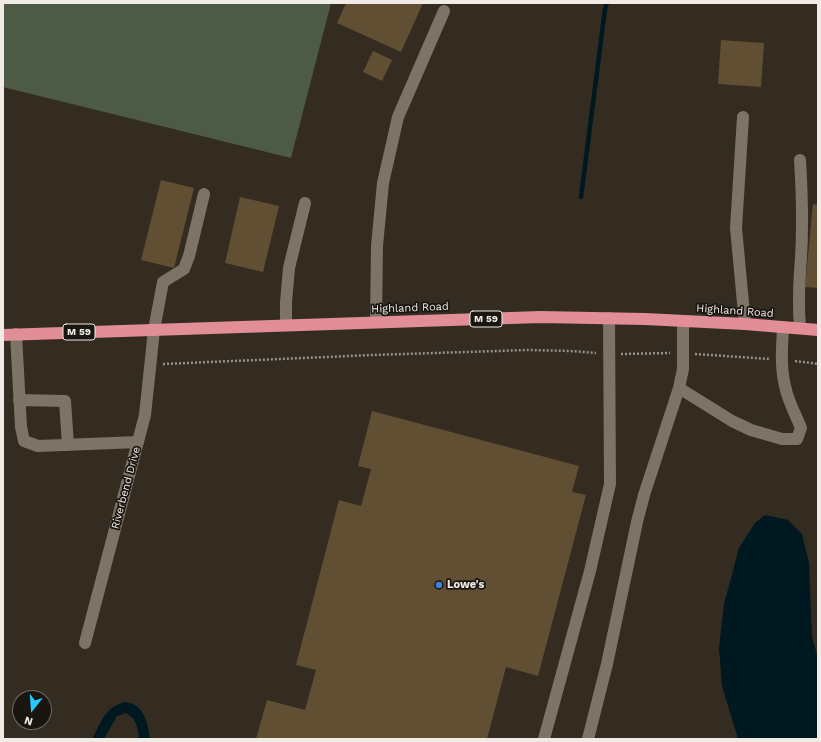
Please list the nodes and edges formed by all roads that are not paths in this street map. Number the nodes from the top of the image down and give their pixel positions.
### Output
1 (444, 12) dead end
2 (742, 117) dead end
3 (800, 160) dead end
4 (204, 194) dead end
5 (305, 203) dead end
6 (609, 318) junction
7 (683, 321) junction
8 (376, 322) junction
9 (744, 324) junction
10 (286, 325) junction
11 (783, 327) junction
12 (800, 328) junction
13 (154, 330) junction
14 (818, 330) edge
15 (16, 334) junction
16 (3, 335) edge
17 (679, 388) junction
18 (19, 400) junction
19 (138, 442) junction
20 (68, 445) junction
21 (85, 643) dead end
22 (544, 739) edge
23 (588, 739) edge

1 - 8 lane
2 - 9 lane
3 - 12 lane
4 - 13 lane, Riverbend Drive
5 - 10 lane
6 - 7 highway, Highland Road / M 59
6 - 8 highway, Highland Road / M 59
6 - 22 lane
7 - 9 highway, Highland Road / M 59
7 - 17 lane
8 - 10 highway, Highland Road / M 59
9 - 11 highway, Highland Road / M 59
10 - 13 highway, Highland Road / M 59
11 - 12 highway, Highland Road / M 59
11 - 17 lane
12 - 14 highway, Highland Road / M 59
13 - 15 highway, Highland Road / M 59
13 - 19 lane, Riverbend Drive
15 - 16 highway, Highland Road / M 59
15 - 18 lane
17 - 23 lane
18 - 20 lane
18 - 20 lane
19 - 20 lane
19 - 21 lane, Riverbend Drive

